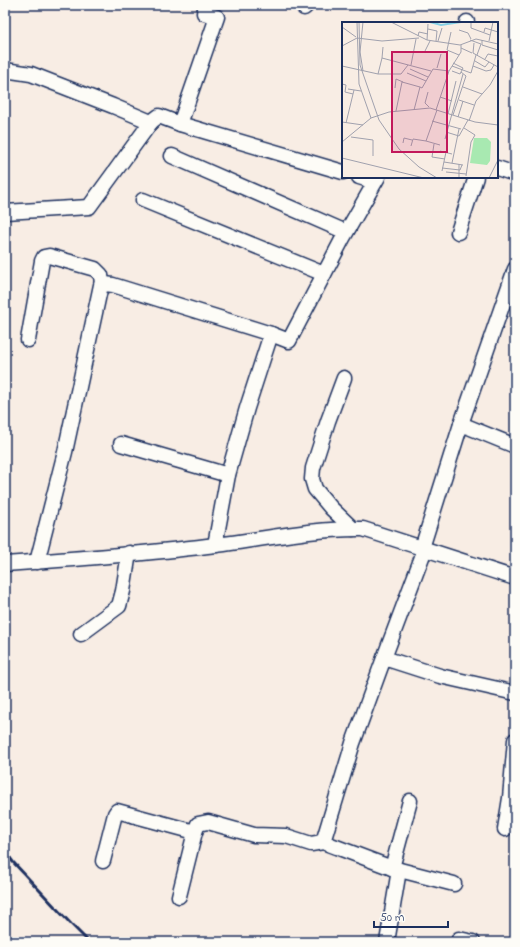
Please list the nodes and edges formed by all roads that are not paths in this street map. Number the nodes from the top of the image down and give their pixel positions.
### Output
1 (206, 5) edge
2 (5, 70) edge
3 (151, 122) junction
4 (180, 124) junction
5 (172, 156) dead end
6 (498, 168) edge
7 (342, 172) edge
8 (515, 174) edge
9 (476, 178) edge
10 (377, 179) edge
11 (143, 200) dead end
12 (5, 212) edge
13 (346, 232) junction
14 (458, 232) dead end
15 (515, 269) edge
16 (324, 274) junction
17 (102, 284) junction
18 (271, 334) junction
19 (28, 340) dead end
20 (344, 378) dead end
21 (460, 424) junction
22 (121, 444) dead end
23 (515, 446) edge
24 (228, 475) junction
25 (353, 529) junction
26 (215, 545) junction
27 (424, 549) junction
28 (129, 553) junction
29 (36, 562) junction
30 (5, 564) edge
31 (515, 578) edge
32 (81, 634) dead end
33 (384, 658) junction
34 (515, 693) edge
35 (515, 740) edge
36 (514, 758) edge
37 (410, 801) dead end
38 (505, 829) dead end
39 (195, 832) junction
40 (323, 842) junction
41 (103, 861) dead end
42 (395, 869) junction
43 (454, 884) dead end
44 (179, 896) dead end
45 (459, 938) dead end
46 (386, 942) edge
47 (473, 942) edge

1 - 4 street
2 - 3 street
3 - 4 street
3 - 12 street
4 - 7 street
5 - 13 street
6 - 8 street
9 - 14 street
10 - 13 street
11 - 16 street
13 - 16 street
15 - 21 street
16 - 18 street
17 - 18 street
17 - 19 street
17 - 29 street
18 - 24 street
20 - 25 street
21 - 23 street
21 - 27 street
22 - 24 street
24 - 26 street
25 - 26 street
25 - 27 street
26 - 28 street
27 - 31 street
27 - 33 street
28 - 29 street
28 - 32 street
29 - 30 street
33 - 34 street
33 - 40 street
35 - 36 street
36 - 38 street
37 - 42 street
39 - 40 street
39 - 41 street
39 - 44 street
40 - 42 street
42 - 43 street
42 - 46 street
45 - 47 street

